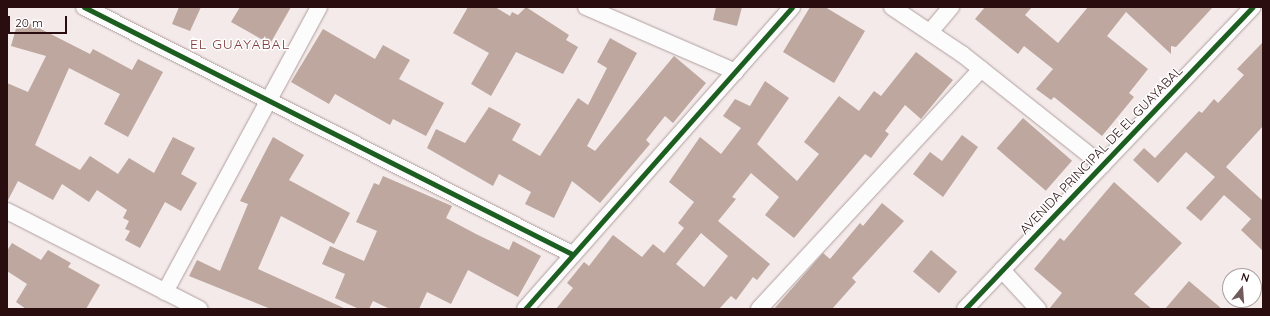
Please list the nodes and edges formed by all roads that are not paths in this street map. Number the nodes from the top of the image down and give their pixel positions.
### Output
1 (84, 7) edge
2 (319, 7) edge
3 (586, 7) edge
4 (792, 7) edge
5 (892, 7) edge
6 (951, 7) edge
7 (1253, 7) edge
8 (930, 32) junction
9 (981, 69) junction
10 (736, 72) junction
11 (268, 100) junction
12 (1102, 165) junction
13 (7, 211) edge
14 (572, 254) junction
15 (1002, 270) junction
16 (165, 292) junction
17 (199, 309) edge
18 (525, 309) edge
19 (760, 309) edge
20 (965, 309) edge
21 (1038, 309) edge

1 - 11 street
2 - 11 street
3 - 10 street
4 - 10 street
5 - 8 street
6 - 8 street
7 - 12 street, AVENIDA PRINCIPAL DE EL GUAYABAL
8 - 9 street
9 - 12 street
9 - 19 street
10 - 14 street
11 - 14 street
11 - 16 street
12 - 15 street, AVENIDA PRINCIPAL DE EL GUAYABAL
13 - 16 street
14 - 18 street
15 - 20 street, AVENIDA PRINCIPAL DE EL GUAYABAL
15 - 21 street
16 - 17 street

